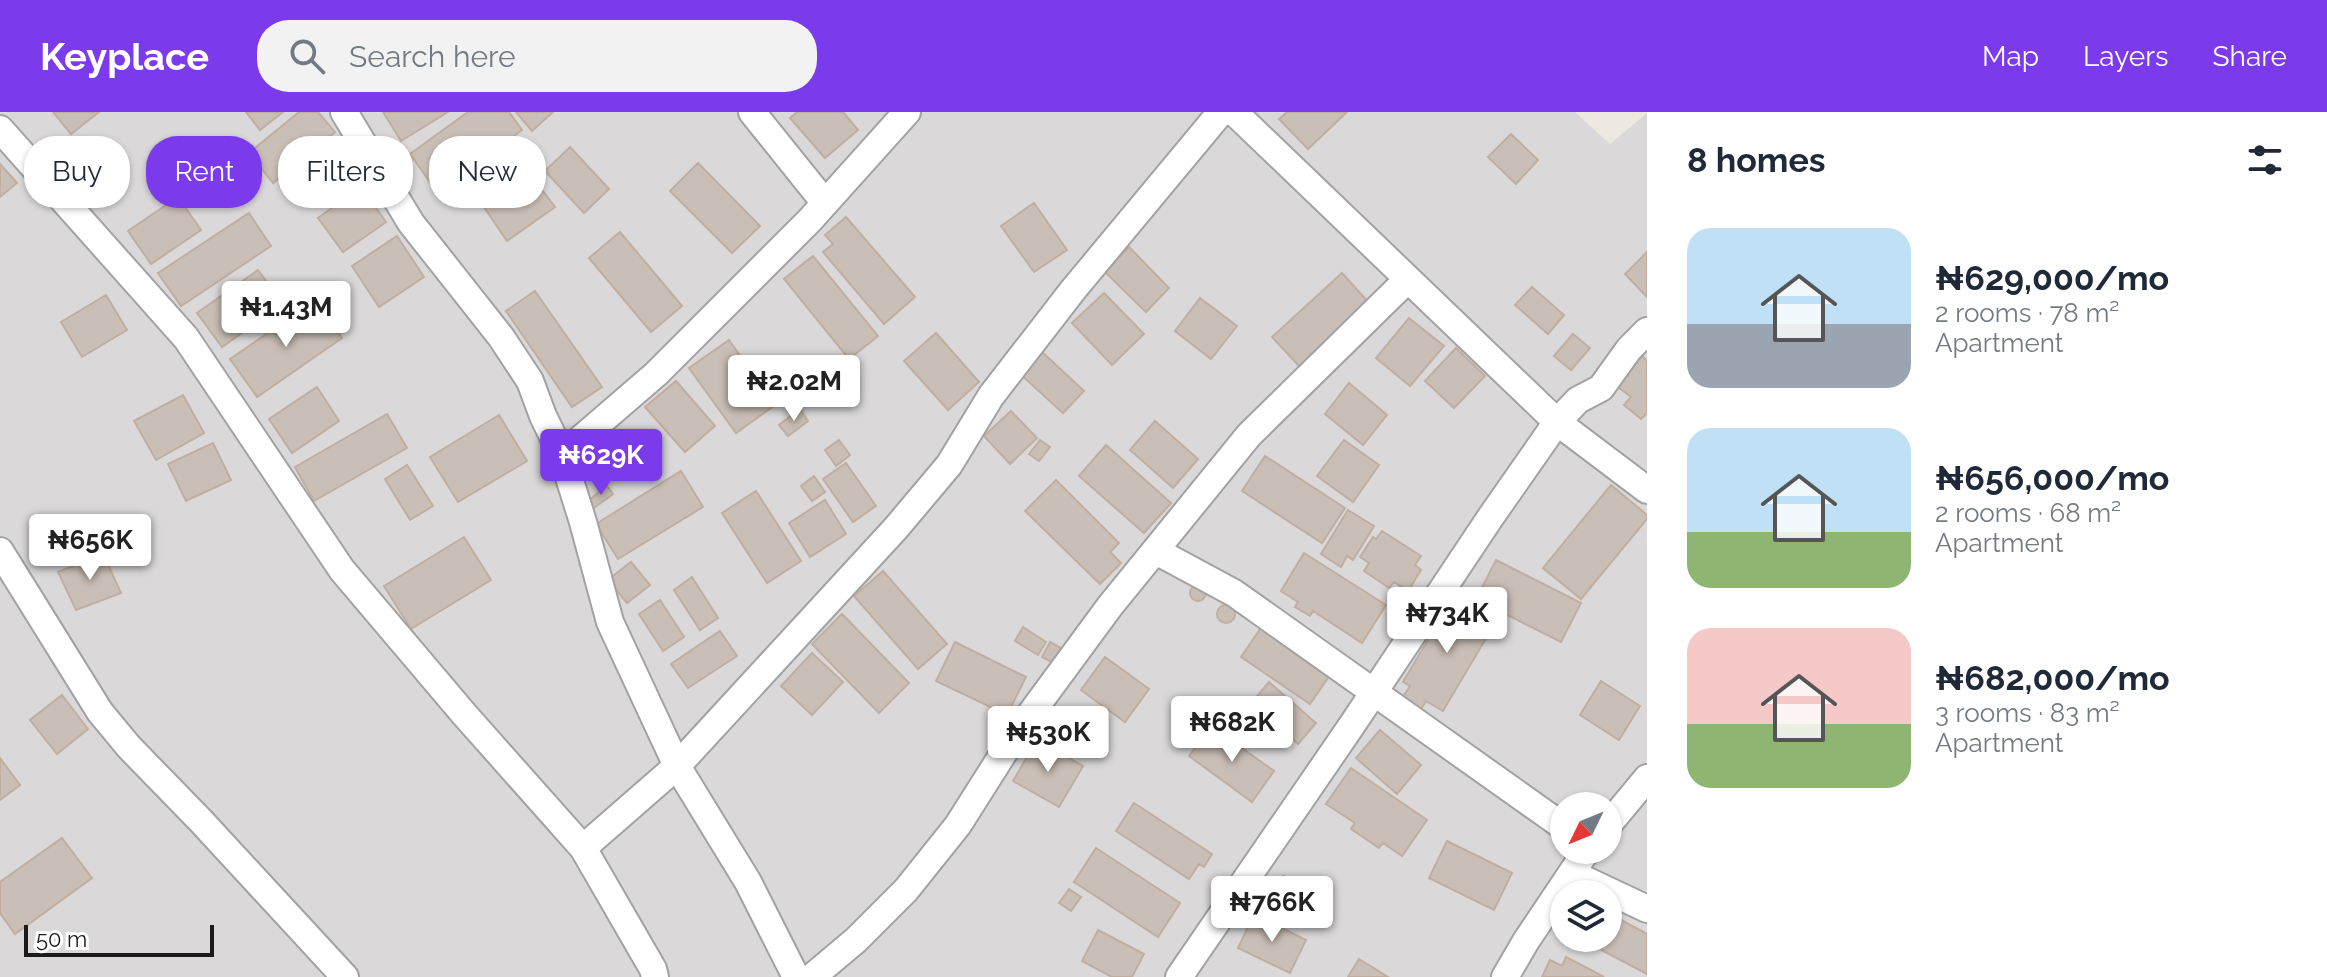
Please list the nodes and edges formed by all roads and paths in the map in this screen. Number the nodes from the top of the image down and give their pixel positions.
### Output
1 (344, 112) edge
2 (752, 112) edge
3 (907, 112) edge
4 (1221, 112) edge
5 (1234, 112) edge
6 (0, 129) edge
7 (825, 203) junction
8 (1408, 279) junction
9 (1647, 331) edge
10 (1557, 422) junction
11 (562, 455) junction
12 (1647, 490) edge
13 (0, 551) edge
14 (1156, 551) junction
15 (1373, 692) junction
16 (677, 766) junction
17 (1647, 778) edge
18 (1622, 808) edge
19 (1550, 817) edge
20 (583, 848) junction
21 (1579, 864) edge
22 (1573, 874) junction
23 (1647, 909) edge
24 (345, 977) edge
25 (655, 977) edge
26 (796, 977) edge
27 (812, 977) edge
28 (1179, 977) edge
29 (1505, 977) edge

1 - 11 street
2 - 7 street
3 - 7 street
4 - 16 street
5 - 8 street
6 - 20 street
7 - 11 street
8 - 10 street
8 - 14 street
9 - 10 street
10 - 12 street
10 - 15 street
11 - 16 street
13 - 24 street
14 - 15 street
14 - 27 street
15 - 19 street
15 - 28 street
16 - 20 street
16 - 26 street
17 - 18 street
20 - 25 street
21 - 22 street
22 - 23 street
22 - 29 street

